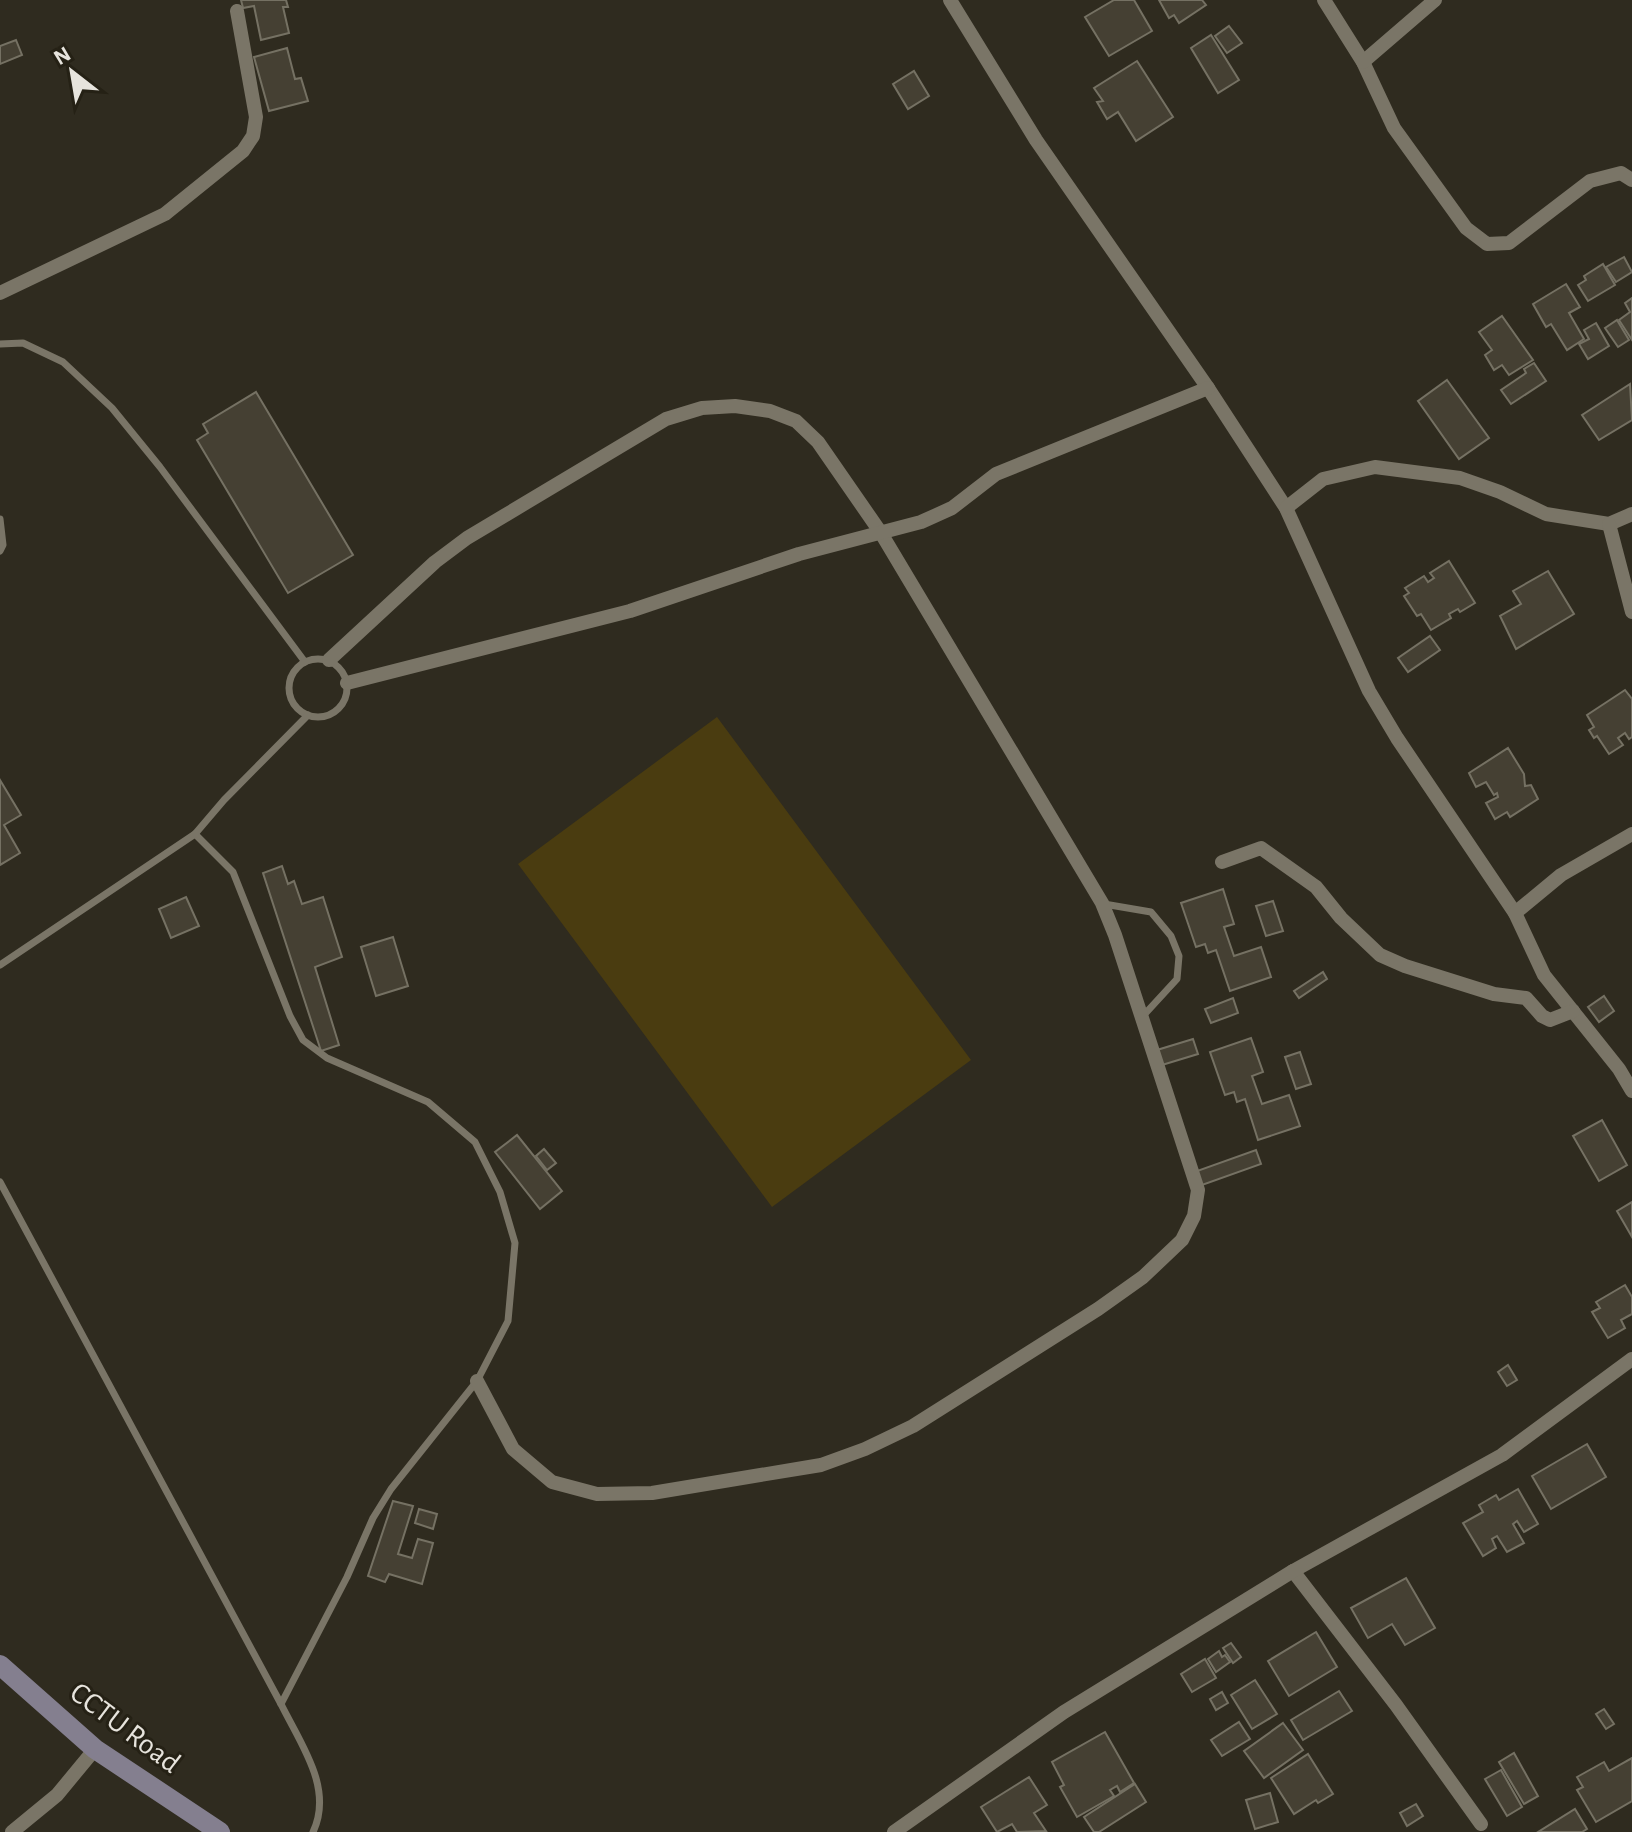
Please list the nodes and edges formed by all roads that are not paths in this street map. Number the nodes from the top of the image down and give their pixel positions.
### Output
1 (950, 0) edge
2 (1324, 0) edge
3 (1435, 0) edge
4 (237, 11) dead end
5 (1363, 62) junction
6 (1632, 180) edge
7 (0, 293) edge
8 (0, 344) edge
9 (1208, 388) junction
10 (1286, 508) junction
11 (1632, 514) edge
12 (0, 519) edge
13 (1609, 524) junction
14 (881, 533) junction
15 (0, 551) edge
16 (1632, 612) edge
17 (329, 660) junction
18 (305, 662) junction
19 (347, 683) junction
20 (308, 715) junction
21 (195, 834) junction
22 (1632, 834) edge
23 (1222, 862) dead end
24 (1102, 903) junction
25 (1515, 913) junction
26 (0, 965) edge
27 (1573, 1011) junction
28 (1142, 1018) junction
29 (1632, 1091) edge
30 (0, 1182) edge
31 (1632, 1359) edge
32 (477, 1381) junction
33 (1293, 1571) junction
34 (0, 1665) edge
35 (281, 1704) junction
36 (95, 1749) junction
37 (1481, 1824) dead end
38 (12, 1832) edge
39 (220, 1832) edge
40 (313, 1832) edge
41 (894, 1832) edge

1 - 9 street
2 - 5 street
3 - 5 street
4 - 7 street
5 - 6 street
8 - 18 lane
9 - 10 street
9 - 14 street
10 - 13 street
10 - 25 street
11 - 13 street
12 - 15 lane
13 - 16 street
14 - 17 street
14 - 19 street
14 - 24 street
17 - 18 lane
17 - 19 lane
18 - 20 lane
19 - 20 lane
20 - 21 lane
21 - 26 lane
21 - 32 lane
22 - 25 street
23 - 27 street
24 - 28 street
24 - 28 lane
25 - 27 street
27 - 29 street
28 - 32 street
30 - 35 lane
31 - 33 street
32 - 35 lane
33 - 37 street
33 - 41 street
34 - 36 street, CCTU Road
35 - 40 lane
36 - 38 street
36 - 39 street, CCTU Road

